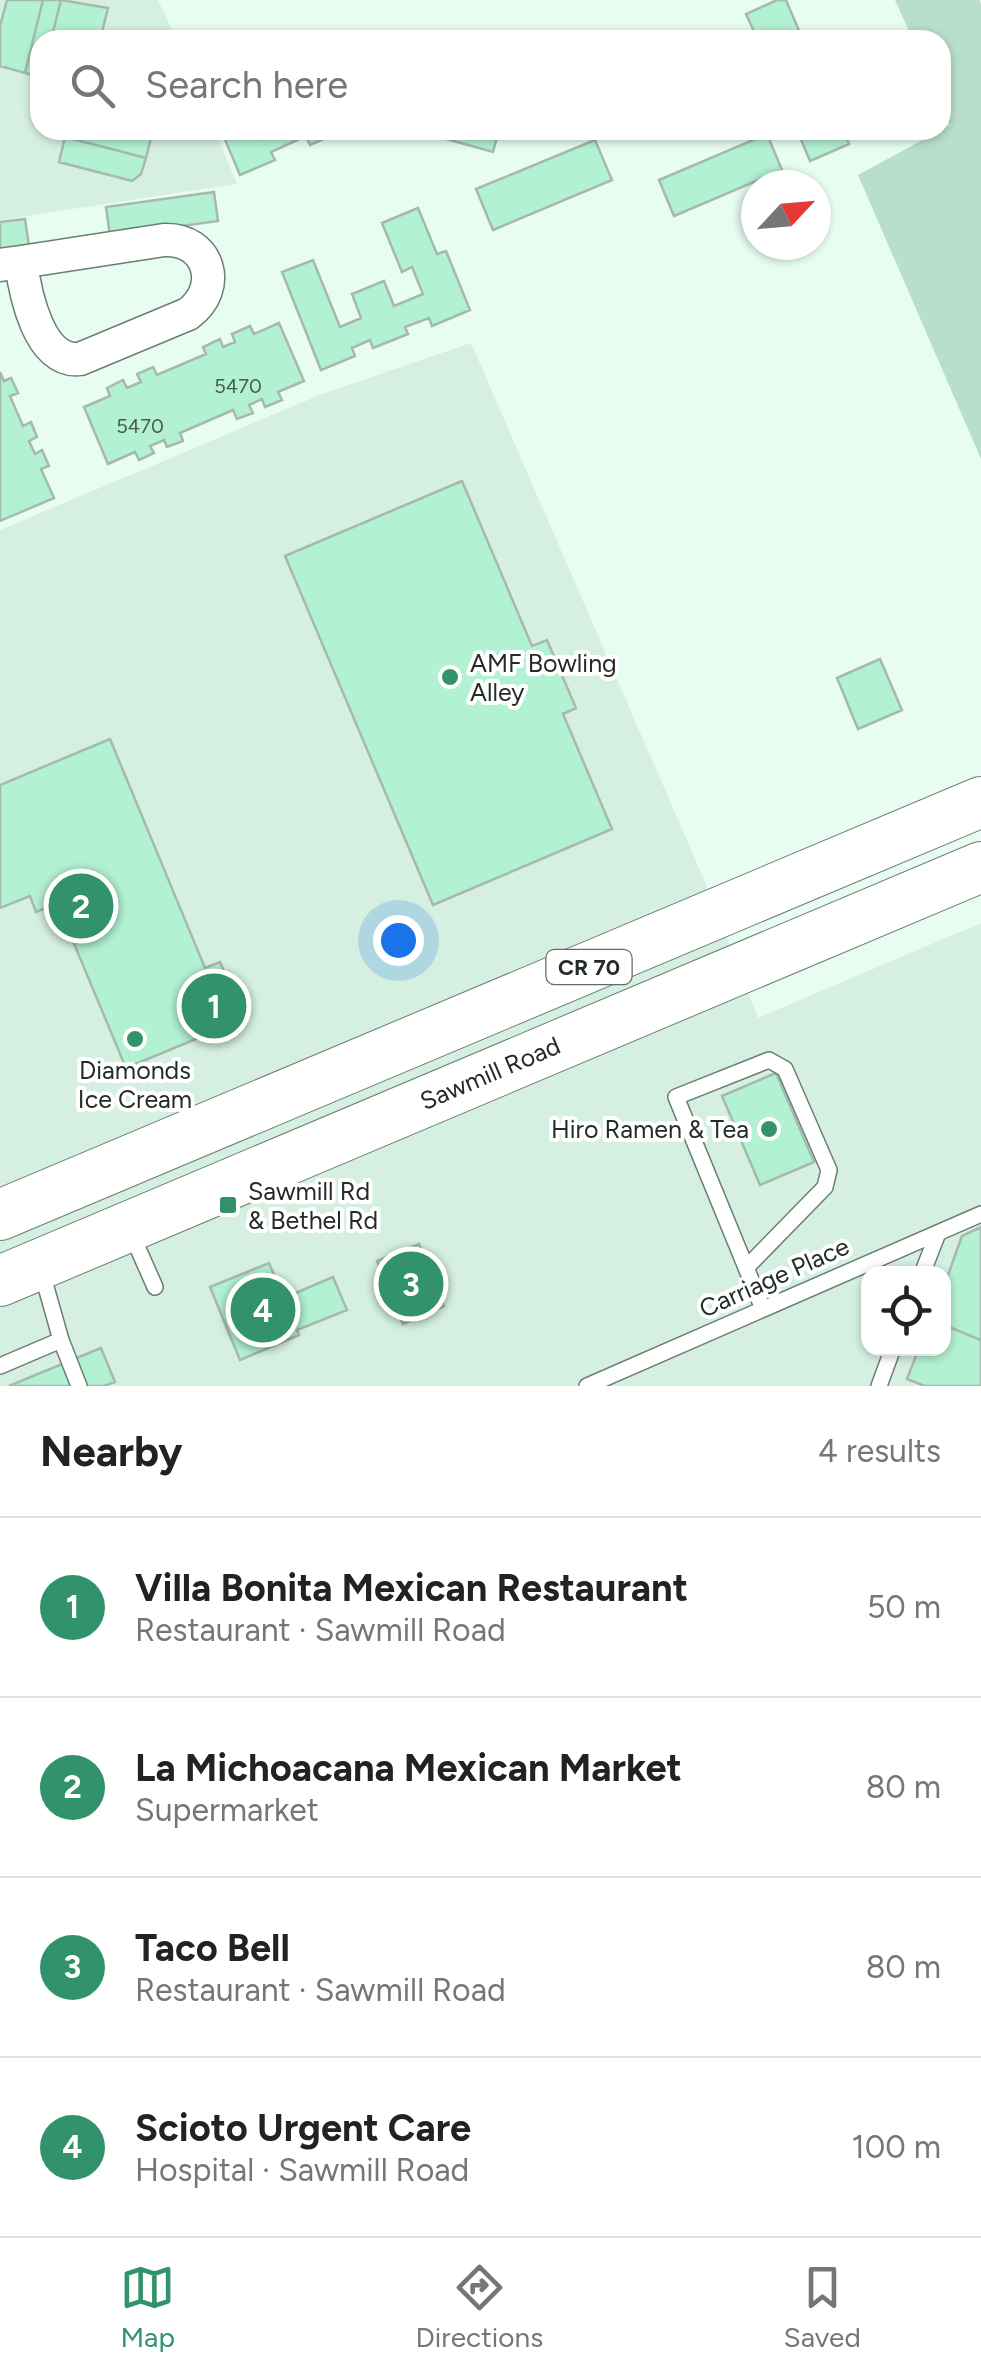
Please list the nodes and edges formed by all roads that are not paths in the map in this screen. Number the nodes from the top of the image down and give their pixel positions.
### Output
1 (11, 264) edge
2 (981, 802) edge
3 (981, 867) edge
4 (981, 1214) edge
5 (0, 1215) edge
6 (129, 1226) junction
7 (938, 1233) junction
8 (925, 1266) edge
9 (746, 1268) junction
10 (20, 1273) edge
11 (155, 1287) dead end
12 (763, 1309) junction
13 (60, 1340) junction
14 (890, 1356) edge
15 (0, 1366) edge
16 (79, 1386) edge
17 (586, 1386) edge
18 (879, 1386) edge

1 - 1 street
2 - 5 main road, CR 70
3 - 6 main road, Sawmill Road / CR 70
4 - 7 lane, Carriage Place
6 - 10 main road, Sawmill Road / CR 70
6 - 11 lane
7 - 8 lane
7 - 12 lane, Carriage Place
9 - 9 lane
9 - 12 lane
10 - 13 lane
12 - 17 lane, Carriage Place
13 - 15 lane
13 - 16 lane
14 - 18 lane

